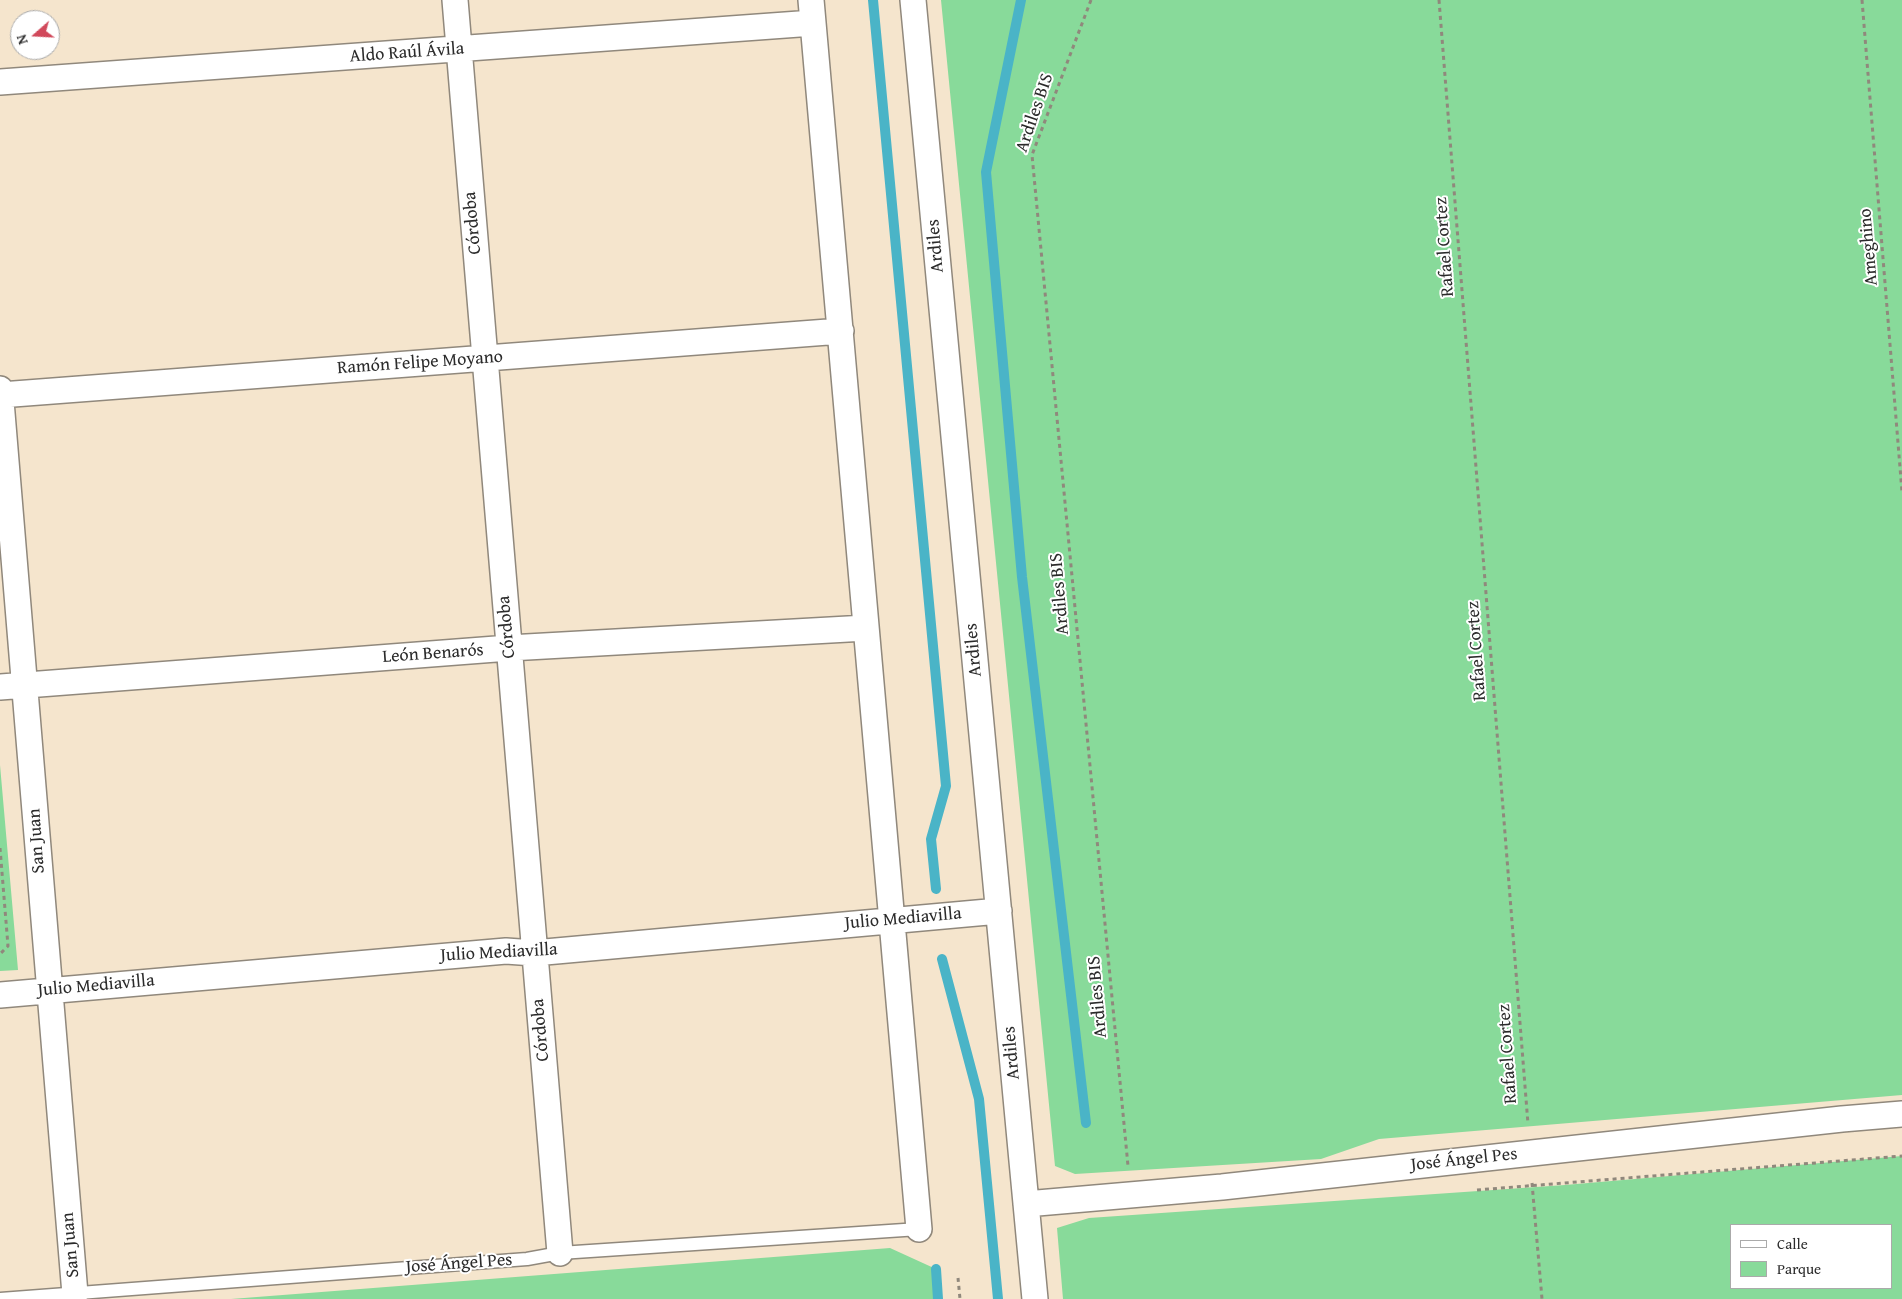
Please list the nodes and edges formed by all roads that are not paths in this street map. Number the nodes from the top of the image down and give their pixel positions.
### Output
1 (455, 0) edge
2 (913, 0) edge
3 (812, 12) edge
4 (459, 49) junction
5 (0, 82) edge
6 (841, 331) junction
7 (485, 358) junction
8 (0, 389) edge
9 (0, 395) edge
10 (866, 628) junction
11 (509, 648) junction
12 (25, 684) junction
13 (0, 687) edge
14 (999, 911) junction
15 (892, 920) junction
16 (534, 952) junction
17 (49, 991) junction
18 (0, 994) edge
19 (1902, 1114) edge
20 (1026, 1204) junction
21 (918, 1229) joint
22 (560, 1253) junction
23 (75, 1294) junction
24 (0, 1299) edge
25 (1035, 1299) edge

1 - 4 street, Córdoba
2 - 14 street, Ardiles
3 - 4 street, Aldo Raúl Ávila
3 - 6 street
4 - 5 street, Aldo Raúl Ávila
4 - 7 street, Córdoba
6 - 7 street, Ramón Felipe Moyano
6 - 10 street
7 - 9 street, Ramón Felipe Moyano
7 - 11 street, Córdoba
8 - 9 street, San Juan
9 - 12 street, San Juan
10 - 11 street, León Benarós
10 - 15 street
11 - 12 street, León Benarós
11 - 16 street, Córdoba
12 - 13 street, León Benarós
12 - 17 street, San Juan
14 - 15 street, Julio Mediavilla
14 - 20 street, Ardiles
15 - 16 street, Julio Mediavilla
15 - 21 street
16 - 17 street, Julio Mediavilla
16 - 22 street, Córdoba
17 - 18 street, Julio Mediavilla
17 - 23 street, San Juan
19 - 20 street, José Ángel Pes
20 - 25 street, Ardiles
21 - 22 lane, José Ángel Pes
22 - 23 lane, José Ángel Pes
23 - 24 lane, José Ángel Pes

